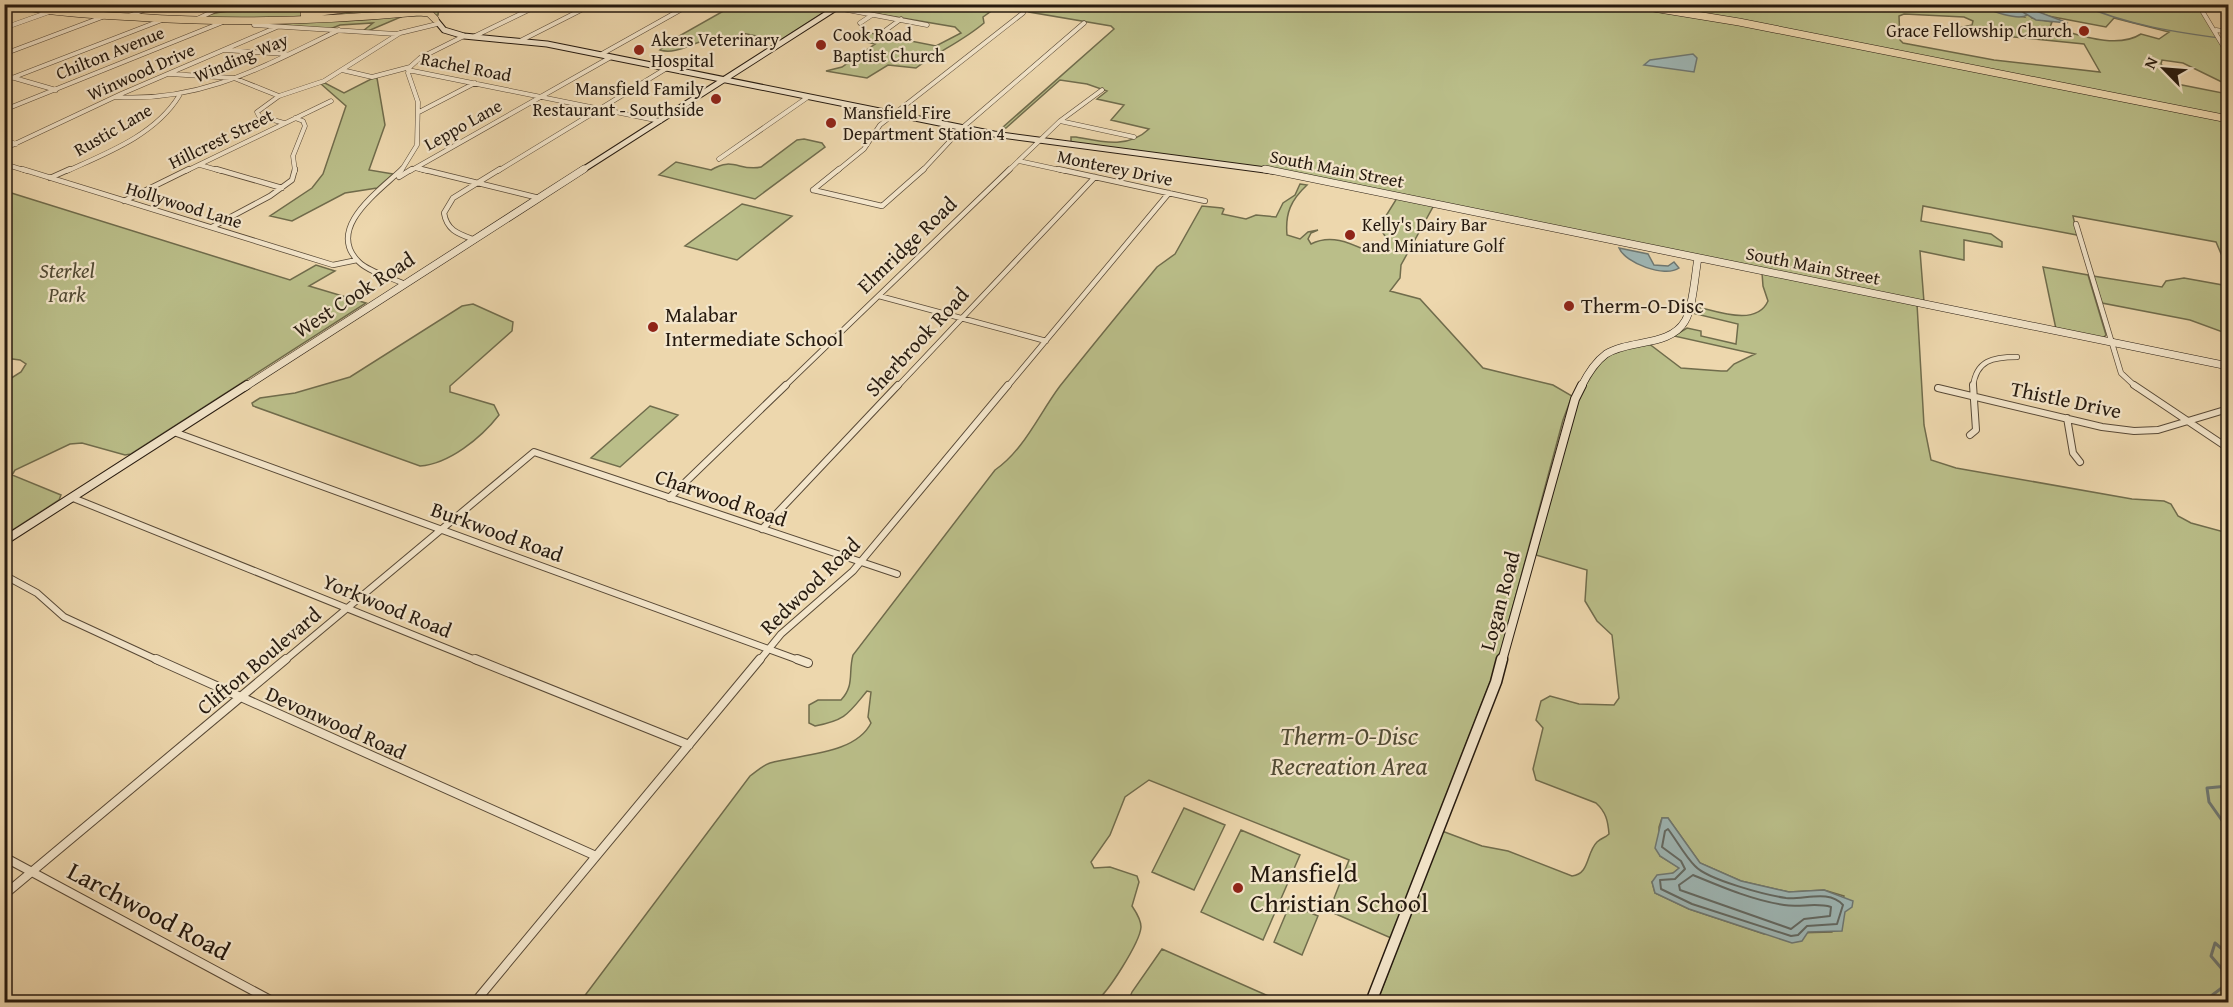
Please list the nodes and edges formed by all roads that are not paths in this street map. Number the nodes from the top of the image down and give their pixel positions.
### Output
1 (92, 4) edge
2 (158, 4) edge
3 (228, 4) edge
4 (386, 4) edge
5 (419, 4) edge
6 (541, 4) edge
7 (593, 4) edge
8 (691, 4) edge
9 (1629, 4) edge
10 (1659, 4) edge
11 (2198, 4) edge
12 (17, 5) edge
13 (436, 6) dead end
14 (840, 6) edge
15 (49, 12) junction
16 (67, 13) junction
17 (1023, 13) dead end
18 (873, 14) junction
19 (105, 16) junction
20 (125, 17) junction
21 (162, 19) junction
22 (901, 20) junction
23 (192, 21) junction
24 (224, 21) junction
25 (436, 22) junction
26 (860, 23) dead end
27 (1084, 23) dead end
28 (256, 24) junction
29 (927, 25) dead end
30 (277, 27) junction
31 (4, 28) edge
32 (339, 30) junction
33 (886, 30) dead end
34 (2216, 30) junction
35 (2229, 32) edge
36 (400, 33) junction
37 (464, 36) junction
38 (473, 37) junction
39 (520, 41) junction
40 (224, 50) junction
41 (4, 54) edge
42 (287, 54) junction
43 (2229, 54) edge
44 (600, 55) junction
45 (611, 57) junction
46 (409, 68) junction
47 (667, 68) junction
48 (342, 70) junction
49 (169, 74) junction
50 (4, 75) edge
51 (13, 77) junction
52 (234, 78) junction
53 (724, 80) junction
54 (4, 81) edge
55 (476, 82) junction
56 (56, 90) junction
57 (1102, 90) dead end
58 (179, 96) junction
59 (279, 96) junction
60 (542, 96) junction
61 (115, 97) junction
62 (808, 97) junction
63 (331, 101) dead end
64 (600, 109) junction
65 (4, 110) edge
66 (419, 112) junction
67 (893, 114) junction
68 (2229, 114) edge
69 (295, 118) junction
70 (2229, 119) edge
71 (660, 121) junction
72 (1060, 121) junction
73 (285, 123) junction
74 (962, 128) junction
75 (1134, 136) dead end
76 (4, 140) edge
77 (1040, 141) junction
78 (17, 144) junction
79 (4, 149) edge
80 (719, 159) dead end
81 (1019, 161) junction
82 (4, 164) edge
83 (200, 164) junction
84 (405, 166) junction
85 (415, 168) junction
86 (1095, 177) junction
87 (50, 178) junction
88 (390, 182) junction
89 (476, 182) junction
90 (282, 188) junction
91 (1169, 193) junction
92 (539, 198) junction
93 (124, 201) junction
94 (1205, 201) dead end
95 (2076, 224) dead end
96 (212, 227) junction
97 (475, 240) junction
98 (1698, 258) junction
99 (357, 260) junction
100 (405, 284) junction
101 (879, 296) junction
102 (962, 318) junction
103 (1046, 341) junction
104 (2110, 342) junction
105 (2017, 357) dead end
106 (2229, 366) edge
107 (1938, 388) dead end
108 (1974, 397) junction
109 (2229, 409) edge
110 (2067, 418) junction
111 (2187, 422) junction
112 (174, 432) junction
113 (1970, 435) dead end
114 (2229, 448) edge
115 (534, 452) joint
116 (2080, 462) dead end
117 (73, 498) junction
118 (669, 498) junction
119 (762, 529) junction
120 (442, 530) junction
121 (4, 541) edge
122 (860, 563) junction
123 (897, 574) dead end
124 (4, 575) edge
125 (348, 608) junction
126 (769, 649) junction
127 (808, 663) dead end
128 (240, 698) junction
129 (689, 745) junction
130 (596, 856) junction
131 (4, 857) edge
132 (32, 872) junction
133 (4, 895) edge
134 (273, 1002) edge
135 (475, 1002) edge
136 (1371, 1002) edge

1 - 16 street
2 - 20 street
3 - 23 street
4 - 24 highway
5 - 28 highway
6 - 38 street
7 - 39 street
8 - 44 street
9 - 70 highway
10 - 68 highway
11 - 34 street
12 - 15 highway
13 - 25 highway
14 - 18 street
14 - 53 street, West Cook Road
15 - 16 highway
15 - 31 street
16 - 19 highway
17 - 67 street
18 - 22 street
18 - 26 street
19 - 20 highway
19 - 41 street
20 - 21 highway
21 - 23 highway
21 - 51 street
22 - 29 street
22 - 33 street
23 - 24 highway
24 - 28 highway
24 - 56 street, Chilton Avenue
25 - 28 highway
25 - 36 street
25 - 37 street, South Main Street
27 - 74 street
28 - 30 street
30 - 32 street
30 - 40 street, Winwood Drive
32 - 36 street
32 - 42 street, Winding Way
34 - 35 street
34 - 43 street
36 - 48 street
37 - 38 street, South Main Street
37 - 46 street
38 - 39 street, South Main Street
39 - 44 street, South Main Street
40 - 42 street
40 - 49 street, Winwood Drive
42 - 52 street, Winding Way
44 - 45 street, South Main Street
45 - 47 street, South Main Street
45 - 60 street, Leppo Lane
46 - 48 street, Rachel Road
46 - 55 street, Rachel Road
46 - 66 street
47 - 53 street, South Main Street
47 - 64 street
48 - 59 street
49 - 52 street
49 - 61 street, Winwood Drive
50 - 51 street
51 - 54 street
51 - 56 street
52 - 58 street, Winding Way
52 - 59 street
53 - 62 street, South Main Street
53 - 71 street, West Cook Road
55 - 60 street, Rachel Road
55 - 66 street
56 - 65 street, Chilton Avenue
57 - 72 street, Elmridge Road
58 - 61 street, Winding Way
58 - 87 street, Rustic Lane
59 - 73 street
60 - 64 street, Rachel Road
60 - 85 street, Leppo Lane
61 - 78 street, Winwood Drive
62 - 67 street, South Main Street
62 - 80 street
63 - 69 street, Hillcrest Street
64 - 71 street, Rachel Road
64 - 89 street
66 - 84 street
67 - 74 street, South Main Street
67 - 74 street
69 - 73 street, Hillcrest Street
69 - 90 street
71 - 92 street, West Cook Road
72 - 75 street
72 - 77 street, Elmridge Road
73 - 83 street, Hillcrest Street
74 - 77 street, South Main Street
76 - 78 street
77 - 81 street, Elmridge Road
77 - 98 street, South Main Street
78 - 79 street
81 - 86 street, Monterey Drive
81 - 101 street, Elmridge Road
82 - 87 street, Hollywood Lane
83 - 90 street
83 - 93 street, Hillcrest Street
84 - 85 street
84 - 88 street
85 - 88 street, Leppo Lane
85 - 89 street
86 - 91 street, Monterey Drive
86 - 102 street, Sherbrook Road
87 - 93 street, Hollywood Lane
88 - 99 street
89 - 92 street
89 - 97 street
90 - 96 street
91 - 94 street, Monterey Drive
91 - 103 street, Redwood Road
92 - 97 street, West Cook Road
93 - 96 street, Hollywood Lane
95 - 104 street
96 - 99 street, Hollywood Lane
97 - 100 street, West Cook Road
98 - 104 street, South Main Street
98 - 136 street, Logan Road
99 - 100 street
100 - 112 street, West Cook Road
101 - 102 street
101 - 118 street, Elmridge Road
102 - 103 street
102 - 119 street, Sherbrook Road
103 - 122 street, Redwood Road
104 - 106 street, South Main Street
104 - 111 street
105 - 108 street
107 - 108 street, Thistle Drive
108 - 110 street, Thistle Drive
108 - 113 street
109 - 111 street, Thistle Drive
110 - 111 street, Thistle Drive
110 - 116 street
111 - 114 street
112 - 117 street, West Cook Road
112 - 120 street, Burkwood Road
115 - 118 street, Charwood Road
115 - 120 street, Clifton Boulevard
117 - 121 street, West Cook Road
117 - 125 street, Yorkwood Road
118 - 119 street, Charwood Road
119 - 122 street, Charwood Road
120 - 125 street, Clifton Boulevard
120 - 126 street, Burkwood Road
122 - 123 street, Charwood Road
122 - 126 street, Redwood Road
124 - 128 street, Devonwood Road
125 - 128 street, Clifton Boulevard
125 - 129 street, Yorkwood Road
126 - 127 street, Burkwood Road
126 - 129 street, Redwood Road
128 - 130 street, Devonwood Road
128 - 132 street, Clifton Boulevard
129 - 130 street, Redwood Road
130 - 135 street, Redwood Road
131 - 132 street, Larchwood Road
132 - 133 street, Clifton Boulevard
132 - 134 street, Larchwood Road

